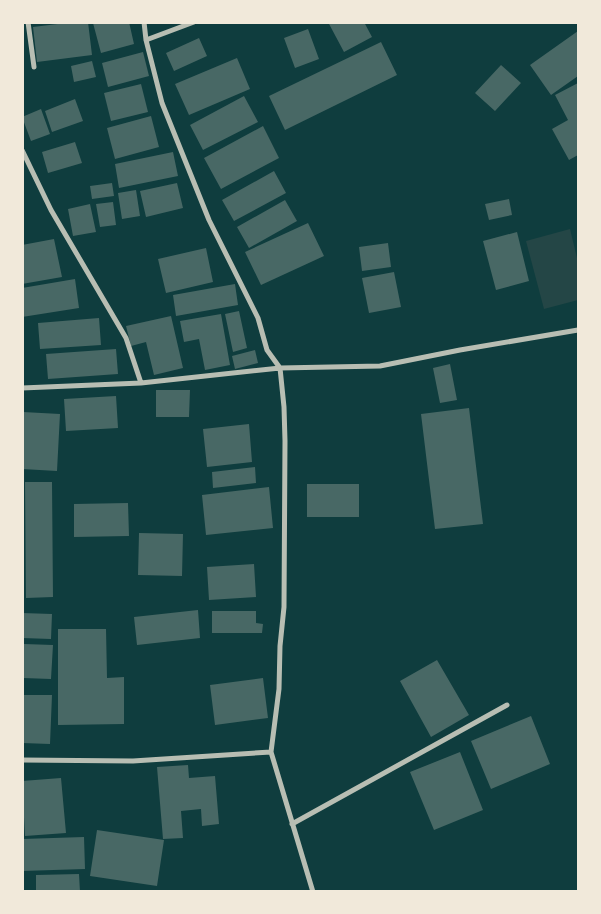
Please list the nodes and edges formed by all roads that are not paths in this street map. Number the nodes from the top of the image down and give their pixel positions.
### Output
1 (28, 22) edge
2 (144, 22) edge
3 (194, 22) edge
4 (146, 40) junction
5 (34, 66) dead end
6 (22, 150) edge
7 (578, 330) edge
8 (280, 368) junction
9 (141, 383) junction
10 (22, 388) edge
11 (507, 705) dead end
12 (271, 752) junction
13 (22, 760) edge
14 (292, 824) junction
15 (313, 892) edge

1 - 5 street
2 - 4 street
3 - 4 street
4 - 8 street
6 - 9 street
7 - 8 street
8 - 9 street
8 - 12 street
9 - 10 street
11 - 14 street
12 - 13 street
12 - 14 street
14 - 15 street

